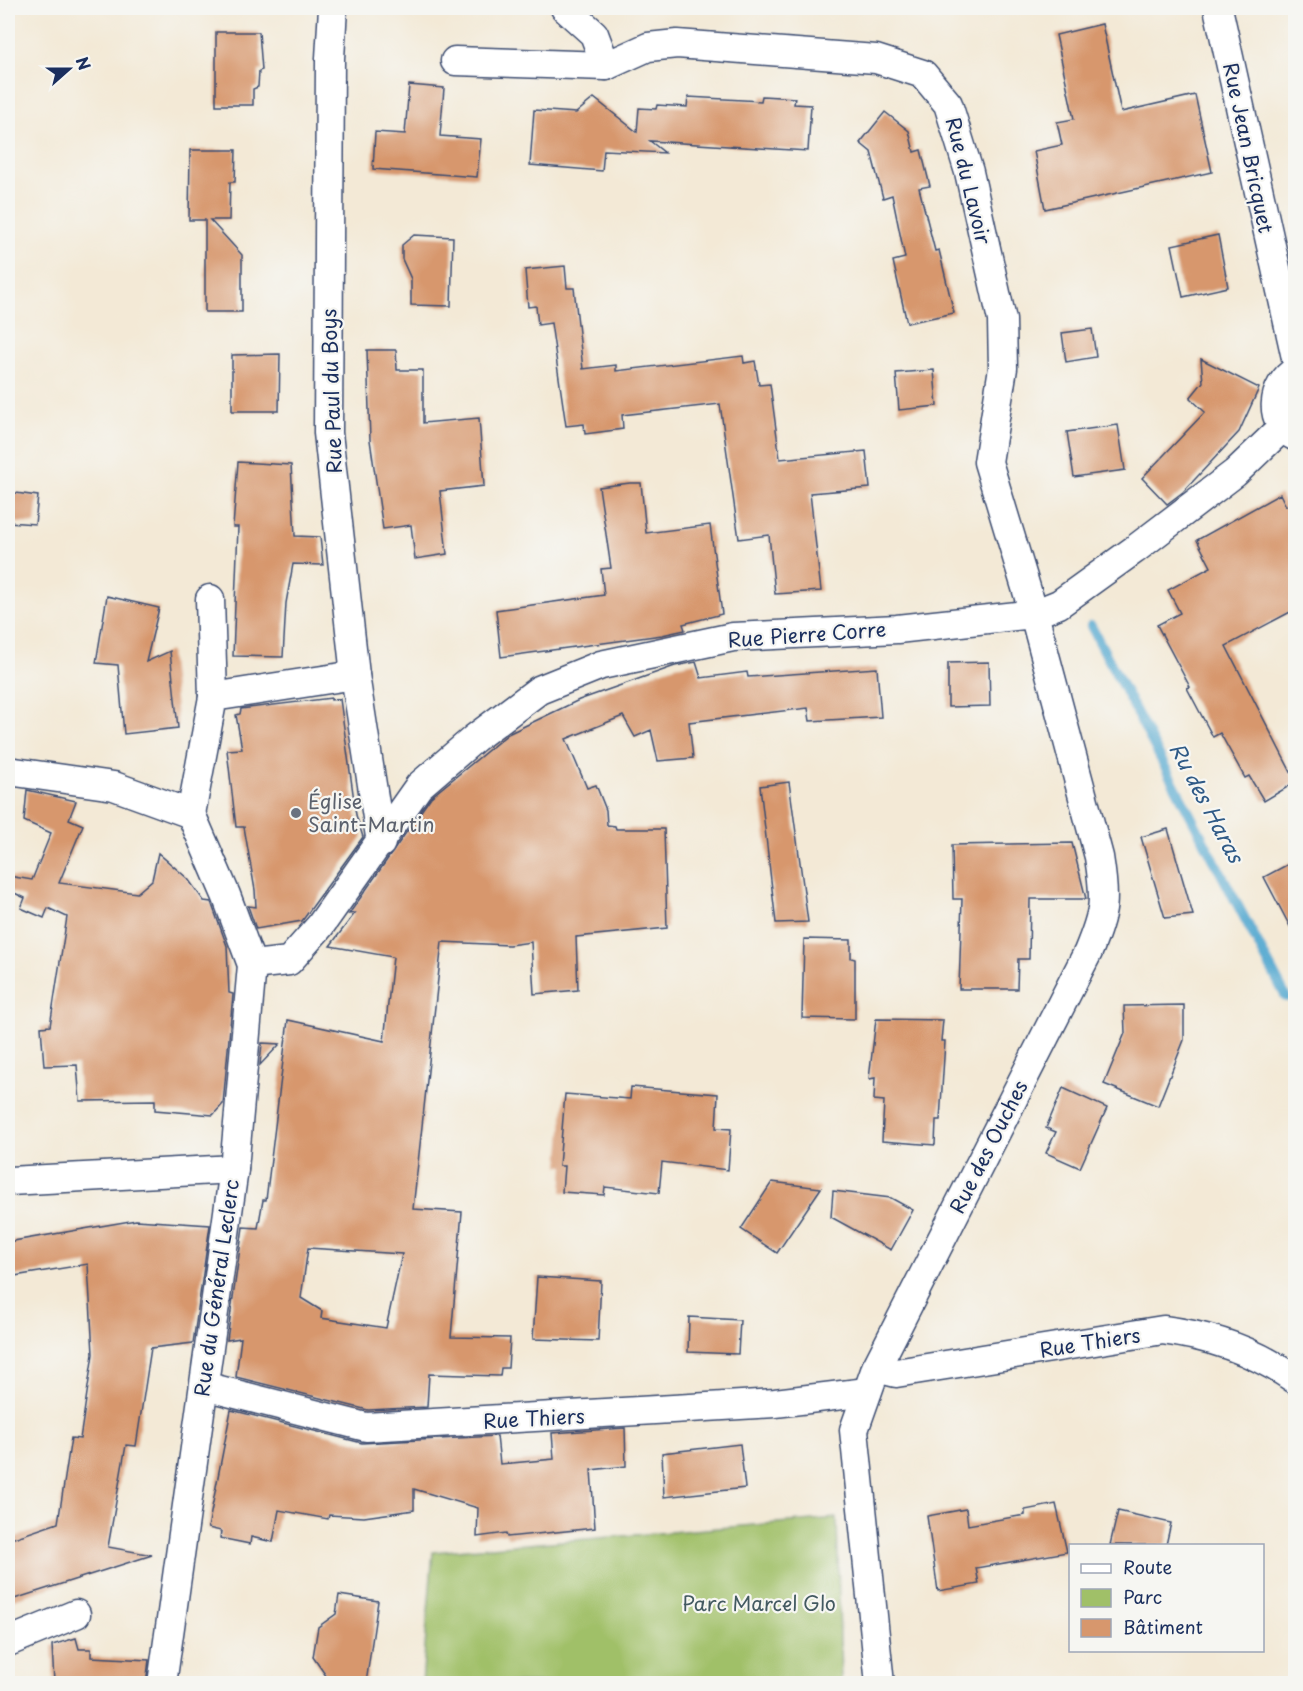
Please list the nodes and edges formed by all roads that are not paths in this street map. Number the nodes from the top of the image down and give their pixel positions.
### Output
1 (333, 8) edge
2 (565, 8) edge
3 (1218, 8) edge
4 (456, 61) dead end
5 (606, 66) junction
6 (1296, 358) edge
7 (1296, 370) edge
8 (1289, 432) edge
9 (210, 599) dead end
10 (1034, 614) junction
11 (355, 675) junction
12 (213, 697) junction
13 (8, 771) edge
14 (191, 814) junction
15 (381, 843) junction
16 (252, 966) junction
17 (234, 1169) junction
18 (9, 1181) edge
19 (872, 1380) junction
20 (1296, 1380) edge
21 (204, 1386) junction
22 (75, 1614) dead end
23 (8, 1642) edge
24 (162, 1683) edge
25 (880, 1683) edge

1 - 11 street, Rue Paul du Boys
2 - 5 street
3 - 6 street, Rue Jean Bricquet
4 - 5 street
5 - 10 street, Rue du Lavoir
7 - 8 street
8 - 10 street, Rue Pierre Corre
9 - 12 street
10 - 15 street, Rue Pierre Corre
10 - 19 street, Rue des Ouches
11 - 12 street
11 - 15 street, Rue Paul du Boys
12 - 14 street
13 - 14 street
14 - 16 street, Rue du Général Leclerc
15 - 16 street, Rue Pierre Corre
16 - 17 street, Rue du Général Leclerc
17 - 18 street
17 - 21 street, Rue du Général Leclerc
19 - 20 street, Rue Thiers
19 - 21 street, Rue Thiers
19 - 25 street, Rue des Ouches
21 - 24 street, Rue du Général Leclerc
22 - 23 street

